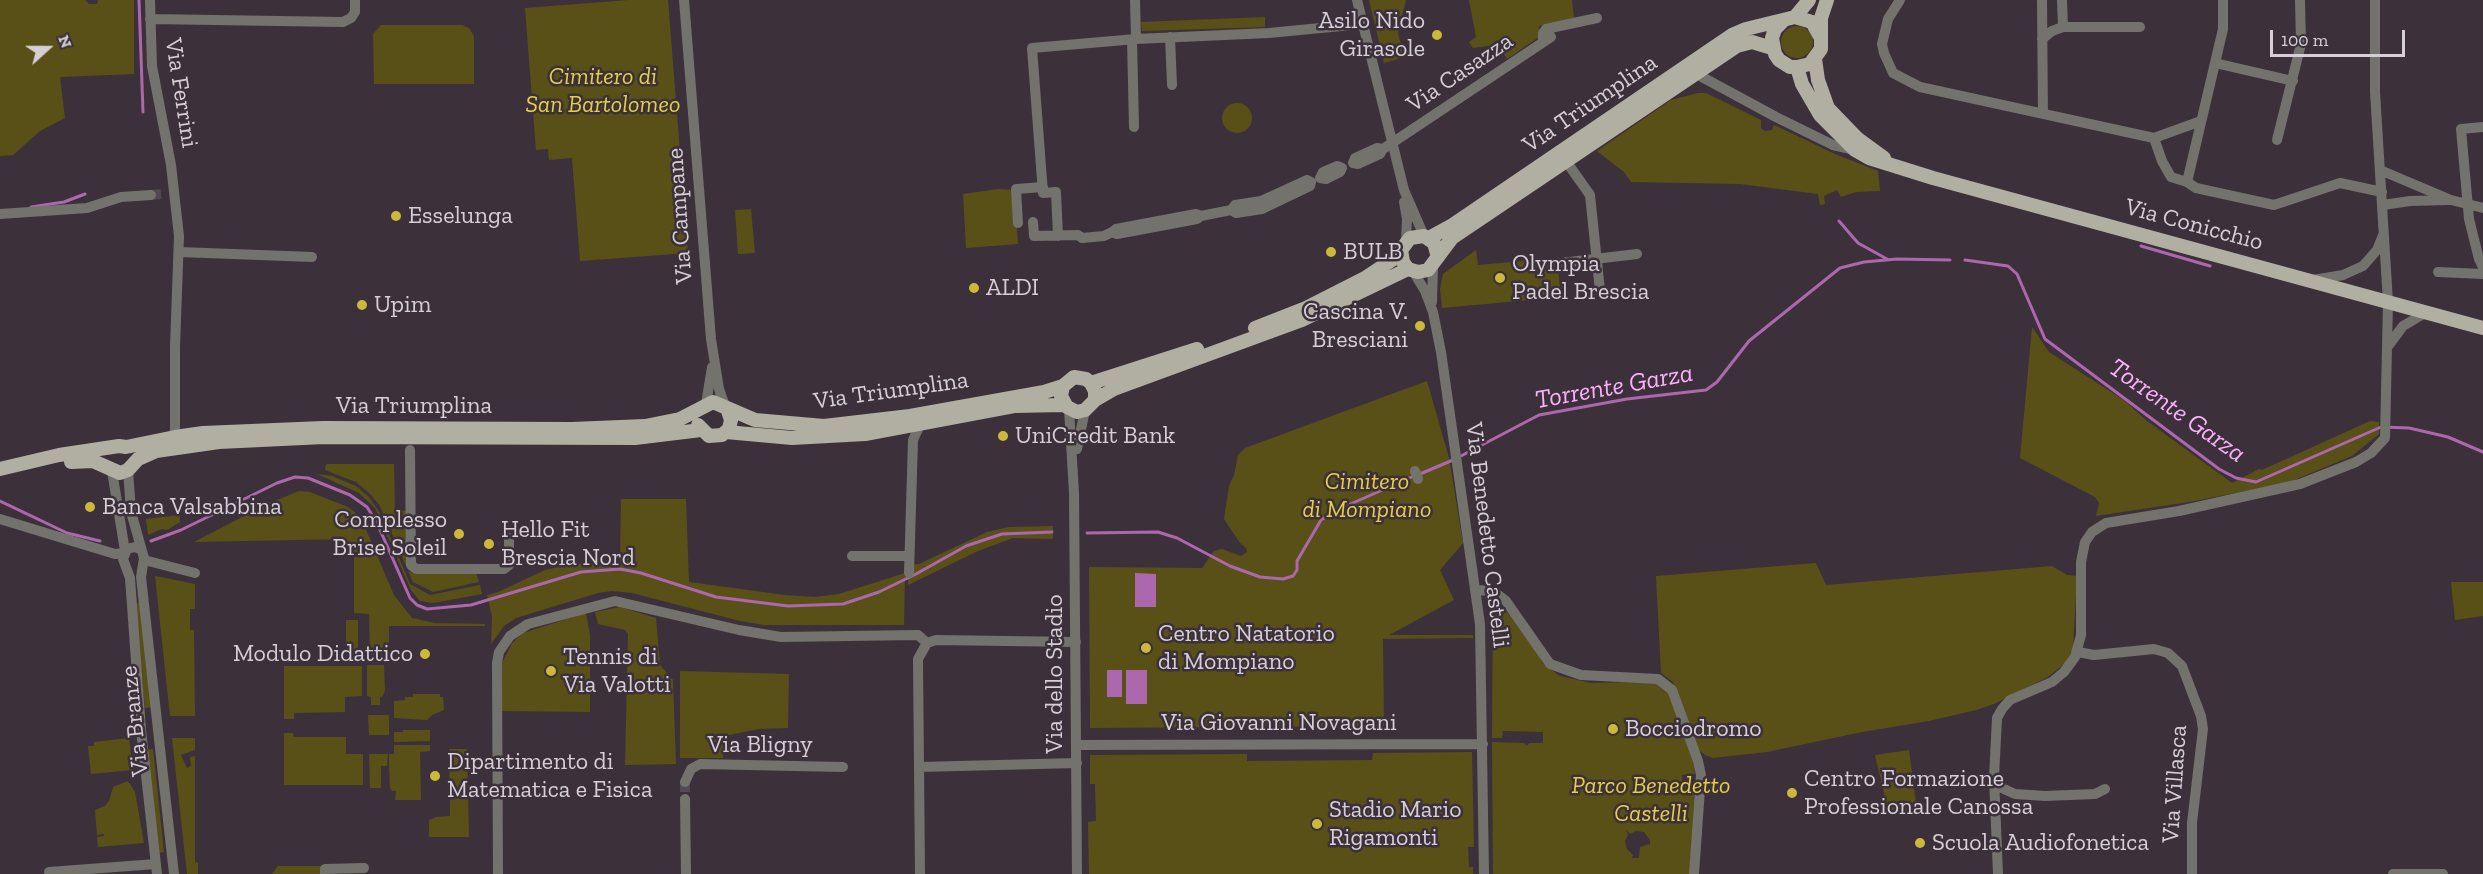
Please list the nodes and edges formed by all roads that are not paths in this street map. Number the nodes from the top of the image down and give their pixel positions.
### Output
1 (150, 0) edge
2 (355, 0) edge
3 (684, 0) edge
4 (1135, 0) edge
5 (1357, 0) edge
6 (1809, 0) edge
7 (1827, 0) edge
8 (1900, 0) edge
9 (2042, 0) edge
10 (2062, 0) edge
11 (2223, 0) edge
12 (2300, 0) edge
13 (2375, 0) edge
14 (1597, 18) dead end
15 (150, 19) junction
16 (1788, 20) junction
17 (1362, 24) junction
18 (2063, 27) junction
19 (2140, 27) dead end
20 (1170, 37) junction
21 (1821, 38) junction
22 (1134, 39) junction
23 (2042, 39) junction
24 (1772, 48) junction
25 (1815, 59) junction
26 (2215, 63) junction
27 (1797, 67) junction
28 (1697, 72) junction
29 (2293, 81) junction
30 (1172, 86) dead end
31 (2043, 114) junction
32 (2201, 121) junction
33 (1134, 127) dead end
34 (2483, 127) edge
35 (2182, 128) junction
36 (2154, 138) junction
37 (2277, 140) dead end
38 (2196, 143) junction
39 (1387, 147) junction
40 (1855, 150) junction
41 (1566, 160) junction
42 (1893, 164) junction
43 (2380, 170) junction
44 (2187, 182) junction
45 (1043, 187) junction
46 (1404, 190) junction
47 (2382, 192) junction
48 (174, 193) junction
49 (2451, 200) junction
50 (2467, 204) junction
51 (2383, 206) junction
52 (2483, 208) edge
53 (0, 214) edge
54 (1033, 222) dead end
55 (1018, 223) dead end
56 (2385, 229) junction
57 (1058, 236) junction
58 (1426, 237) junction
59 (1406, 240) junction
60 (180, 252) junction
61 (1401, 254) junction
62 (1637, 254) dead end
63 (312, 257) dead end
64 (1596, 259) junction
65 (1435, 262) junction
66 (1561, 263) dead end
67 (2483, 267) edge
68 (1410, 270) junction
69 (2438, 272) dead end
70 (2483, 274) edge
71 (2312, 280) junction
72 (1600, 291) dead end
73 (2388, 302) junction
74 (1432, 312) junction
75 (2425, 313) junction
76 (2483, 328) edge
77 (2388, 348) junction
78 (713, 358) junction
79 (1091, 383) junction
80 (1063, 386) junction
81 (1090, 405) junction
82 (703, 406) junction
83 (726, 407) junction
84 (1067, 407) junction
85 (920, 425) junction
86 (701, 430) junction
87 (726, 432) junction
88 (175, 436) junction
89 (119, 448) junction
90 (410, 450) dead end
91 (131, 467) junction
92 (0, 469) edge
93 (110, 469) junction
94 (1074, 473) junction
95 (0, 476) edge
96 (0, 519) edge
97 (509, 538) dead end
98 (124, 552) junction
99 (852, 556) dead end
100 (909, 556) junction
101 (142, 558) junction
102 (127, 566) junction
103 (195, 573) dead end
104 (909, 573) dead end
105 (1475, 590) junction
106 (1076, 642) junction
107 (927, 643) junction
108 (2078, 652) junction
109 (1483, 744) junction
110 (1077, 746) junction
111 (1077, 763) junction
112 (843, 767) dead end
113 (919, 767) junction
114 (685, 782) dead end
115 (1995, 785) junction
116 (2102, 792) dead end
117 (2015, 794) junction
118 (685, 799) tunnel mouth
119 (1996, 801) junction
120 (364, 868) dead end
121 (156, 869) edge
122 (49, 872) dead end
123 (174, 874) edge
124 (326, 874) edge
125 (498, 874) edge
126 (686, 874) edge
127 (920, 874) edge
128 (1077, 874) edge
129 (1484, 874) edge
130 (1694, 874) edge
131 (1998, 874) edge
132 (2192, 874) edge
133 (2393, 874) edge
134 (2443, 874) edge

1 - 15 street, Via Ferrini
2 - 15 street
3 - 78 street, Via Campane
4 - 22 street
5 - 17 street, Via Casazza
6 - 16 main road
7 - 21 main road
8 - 31 street
9 - 23 street
10 - 18 street
11 - 26 street
12 - 29 street
13 - 43 street
14 - 39 street, Via Casazza
15 - 48 street, Via Ferrini
16 - 21 main road
16 - 24 main road
16 - 58 main road, Via Triumplina
17 - 20 street
17 - 39 street, Via Casazza
18 - 19 street
18 - 23 street
20 - 22 street
20 - 30 street
21 - 25 main road
22 - 33 street
22 - 45 street
23 - 31 street
24 - 27 main road
24 - 28 main road, Via Triumplina
25 - 27 main road
25 - 42 main road, Via Conicchio
26 - 29 street
26 - 32 street
27 - 40 main road, Via Conicchio
28 - 40 street, Via Triumplina
28 - 41 main road, Via Triumplina
29 - 37 street
31 - 36 street
32 - 35 street
32 - 38 street
34 - 50 street
35 - 36 street
35 - 38 street
36 - 44 street
38 - 44 street
39 - 46 street, Via Casazza
39 - 57 street
40 - 42 main road, Via Conicchio
41 - 64 street
41 - 65 main road, Via Triumplina
42 - 71 main road, Via Conicchio
43 - 47 street
43 - 49 street
44 - 47 street
45 - 55 street
45 - 57 street
46 - 58 street, Via Casazza
46 - 59 street, Via Casazza
47 - 51 street
48 - 53 street
48 - 60 street, Via Ferrini
49 - 50 street
49 - 51 street
50 - 52 street
50 - 67 street
51 - 56 street
54 - 57 street
56 - 71 street
56 - 73 street
58 - 59 main road, Via Triumplina
58 - 65 main road
59 - 61 main road
60 - 63 street
60 - 88 street, Via Ferrini
61 - 68 main road
61 - 79 main road, Via Triumplina
62 - 64 street
64 - 66 street
64 - 72 street
65 - 68 main road
65 - 74 street, Via Benedetto Castelli
68 - 74 street, Via Benedetto Castelli
68 - 81 main road
69 - 70 street
71 - 73 main road, Via Conicchio
73 - 75 main road, Via Conicchio
73 - 77 street
74 - 105 street, Via Benedetto Castelli
75 - 76 main road, Via Conicchio
75 - 77 street
77 - 108 street
78 - 82 street, Via Campane
78 - 83 street, Via Campane
79 - 80 main road, Via Triumplina
79 - 81 main road
80 - 83 main road, Via Triumplina
80 - 84 main road
81 - 84 main road, Via Triumplina
81 - 94 street, Via dello Stadio
82 - 83 main road, Via Triumplina
82 - 86 main road
82 - 88 main road, Via Triumplina
83 - 87 main road
84 - 85 main road, Via Triumplina
84 - 94 street, Via dello Stadio
85 - 87 main road, Via Triumplina
85 - 100 street, Via Triumplina
86 - 87 main road, Via Triumplina
86 - 91 main road, Via Triumplina
88 - 89 main road, Via Triumplina
89 - 91 main road
89 - 92 main road, Via Triumplina
89 - 93 main road
90 - 97 street
91 - 93 main road, Via Triumplina
91 - 101 street, Via Branze
93 - 95 main road, Via Triumplina
93 - 98 street, Via Branze
94 - 106 street, Via dello Stadio
96 - 98 street
98 - 101 street
98 - 102 street, Via Branze
99 - 100 street
100 - 104 street, Via Triumplina
101 - 102 street
101 - 103 street
101 - 123 street, Via Branze
102 - 121 street, Via Branze
105 - 109 street, Via Benedetto Castelli
105 - 130 street
106 - 107 street
106 - 110 street, Via dello Stadio
107 - 113 street
107 - 125 street
108 - 115 street
108 - 132 street, Via Villasca
109 - 110 street, Via Giovanni Novagani
109 - 129 street, Via Benedetto Castelli
110 - 111 street, Via dello Stadio
111 - 113 street
111 - 128 street, Via dello Stadio
112 - 114 street, Via Bligny
113 - 127 street
115 - 117 street
115 - 119 street
116 - 117 street
117 - 119 street
118 - 126 street
119 - 131 street
120 - 124 street
121 - 122 street
133 - 134 street

